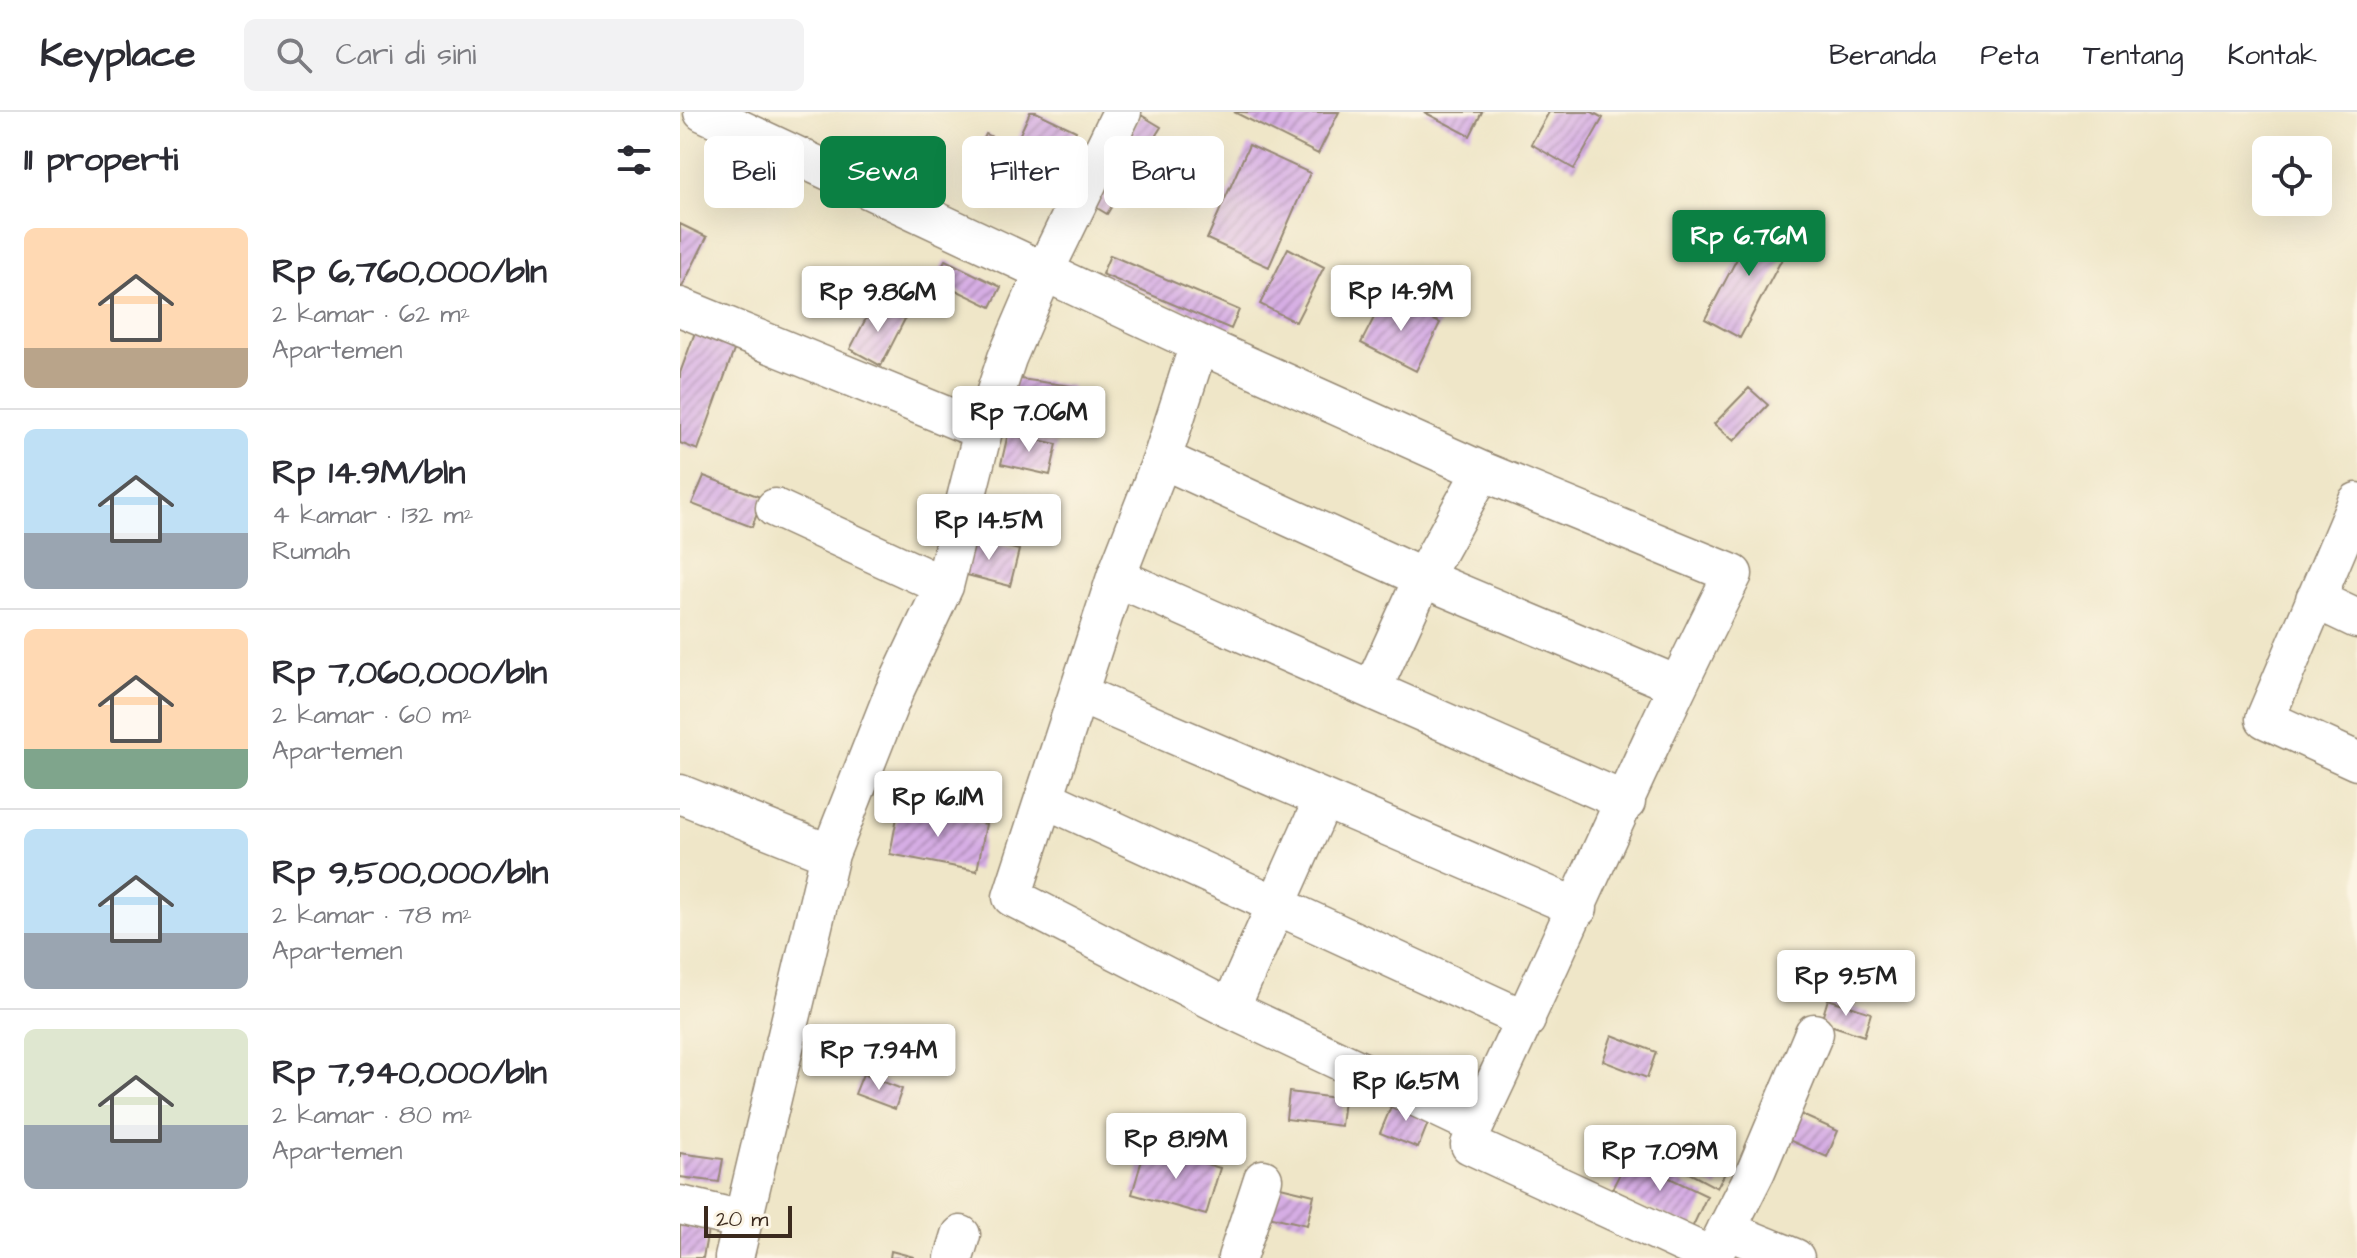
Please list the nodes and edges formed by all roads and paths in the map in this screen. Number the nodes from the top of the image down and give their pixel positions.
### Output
1 (703, 112) edge
2 (1122, 112) edge
3 (1044, 272) junction
4 (680, 307) edge
5 (1199, 344) junction
6 (983, 431) junction
7 (1162, 459) junction
8 (1482, 471) junction
9 (2357, 502) edge
10 (775, 508) dead end
11 (1116, 577) junction
12 (1423, 578) junction
13 (944, 586) junction
14 (2315, 599) junction
15 (2357, 619) edge
16 (1677, 685) junction
17 (1372, 690) junction
18 (1079, 694) junction
19 (2357, 761) edge
20 (680, 794) edge
21 (1046, 799) junction
22 (1323, 800) junction
23 (1626, 802) junction
24 (830, 854) junction
25 (1276, 906) junction
26 (1578, 908) junction
27 (1230, 1009) junction
28 (1526, 1020) junction
29 (1814, 1033) dead end
30 (1470, 1145) dead end
31 (1263, 1179) dead end
32 (680, 1205) edge
33 (742, 1220) junction
34 (1717, 1248) edge
35 (734, 1258) edge
36 (1237, 1258) edge
37 (1795, 1258) edge

1 - 3 street
2 - 3 street
3 - 5 street
3 - 6 street
4 - 6 street
5 - 7 street
5 - 8 street
6 - 13 street
7 - 11 street
7 - 12 street
8 - 12 street
8 - 16 street
9 - 14 street
10 - 13 street
11 - 17 street
11 - 18 street
12 - 16 street
12 - 17 street
13 - 24 street
14 - 15 street
14 - 19 street
16 - 23 street
17 - 23 street
18 - 21 street
18 - 22 street
20 - 24 street
21 - 25 street
21 - 27 street
22 - 25 street
22 - 26 street
23 - 26 street
24 - 33 street
25 - 27 street
25 - 28 street
26 - 28 street
27 - 28 street
29 - 34 street
30 - 34 street
31 - 36 street
32 - 33 street
33 - 35 street
34 - 37 street

